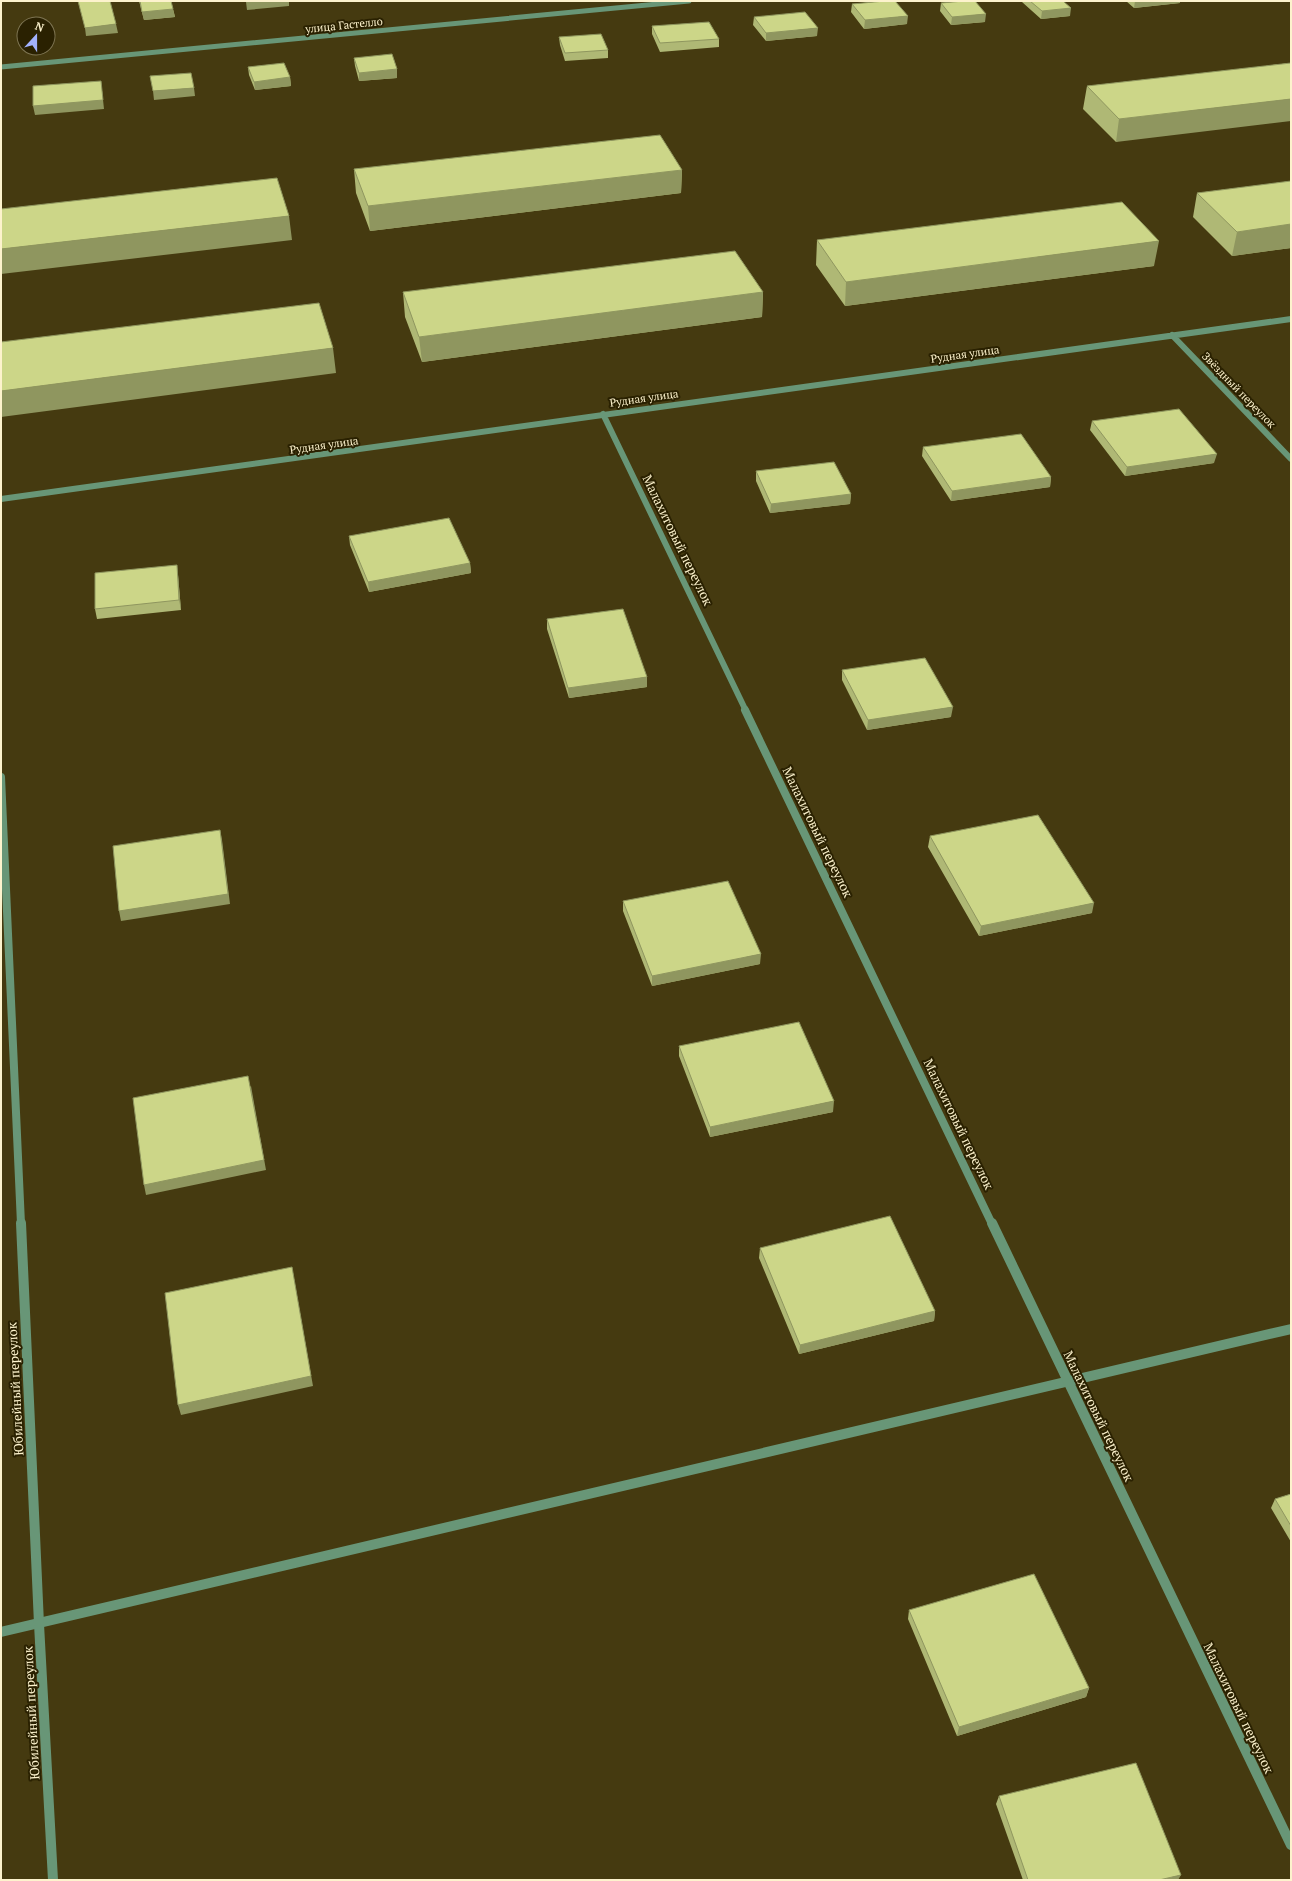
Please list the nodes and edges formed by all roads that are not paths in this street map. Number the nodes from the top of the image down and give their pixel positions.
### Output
1 (690, 1) edge
2 (1, 67) edge
3 (1291, 319) edge
4 (1172, 335) junction
5 (603, 414) junction
6 (1291, 459) edge
7 (1, 499) edge
8 (1, 777) edge
9 (1291, 1329) edge
10 (1068, 1380) junction
11 (39, 1624) junction
12 (1, 1632) edge
13 (1291, 1846) edge
14 (52, 1880) edge

1 - 2 street, улица Гастелло
3 - 4 street, Рудная улица
4 - 5 street, Рудная улица
4 - 6 street, Звёздный переулок
5 - 7 street, Рудная улица
5 - 10 street, Малахитовый переулок
8 - 11 street, Юбилейный переулок
9 - 10 street
10 - 11 street
10 - 13 street, Малахитовый переулок
11 - 12 street
11 - 14 street, Юбилейный переулок

